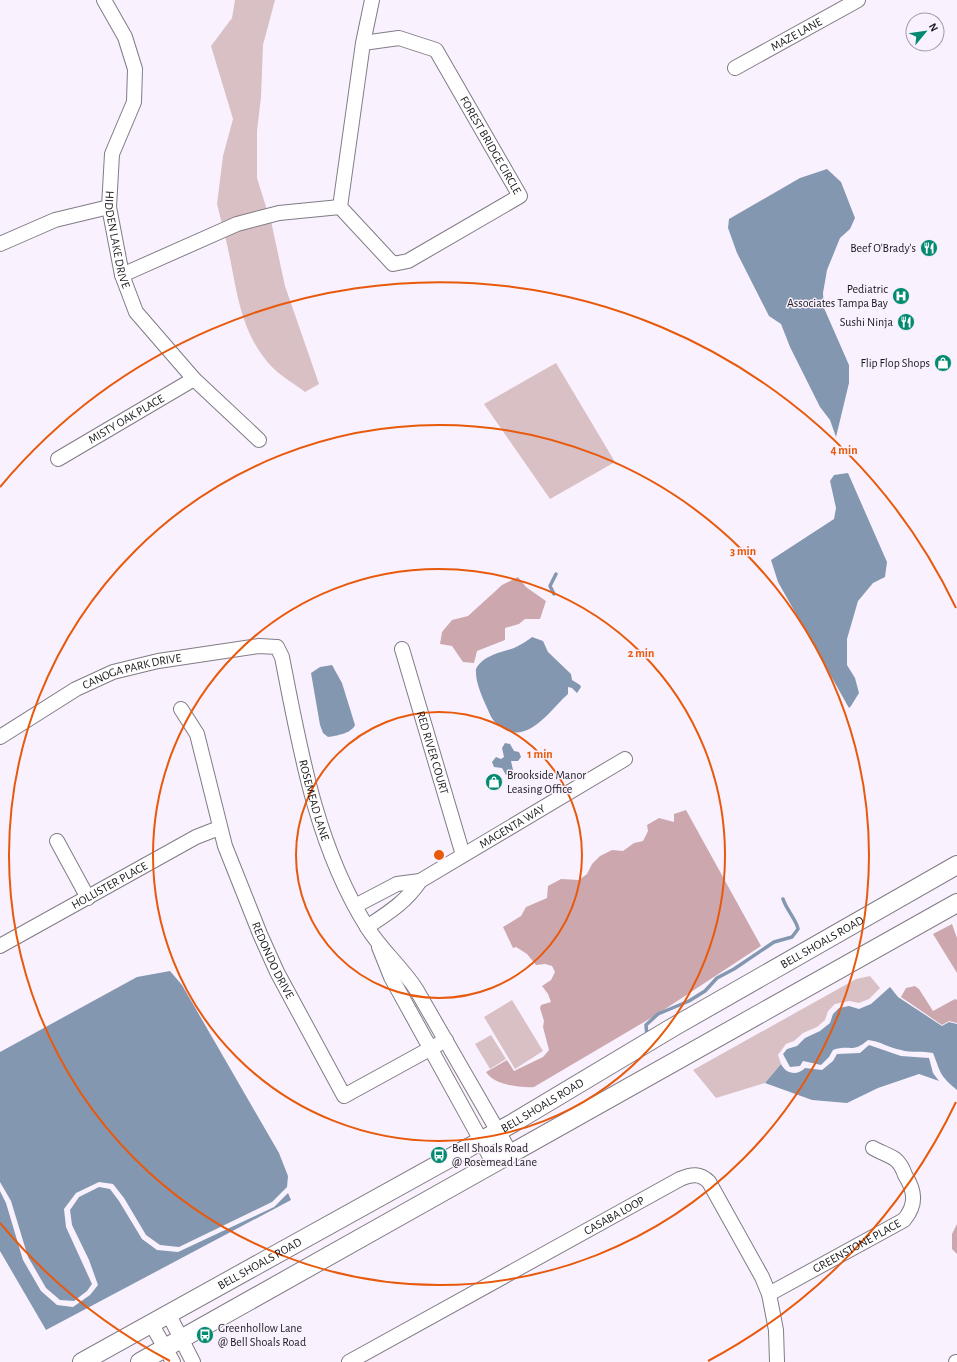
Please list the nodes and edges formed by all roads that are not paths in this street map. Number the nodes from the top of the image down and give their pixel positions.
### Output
1 (104, 0) edge
2 (372, 0) edge
3 (858, 0) edge
4 (363, 43) junction
5 (735, 68) dead end
6 (109, 207) junction
7 (340, 208) junction
8 (0, 244) edge
9 (122, 275) junction
10 (194, 379) junction
11 (259, 440) dead end
12 (58, 458) dead end
13 (278, 647) joint
14 (402, 649) dead end
15 (181, 709) dead end
16 (0, 737) edge
17 (625, 759) dead end
18 (219, 828) junction
19 (57, 841) dead end
20 (463, 856) junction
21 (957, 865) edge
22 (420, 881) junction
23 (88, 898) junction
24 (957, 903) edge
25 (355, 906) junction
26 (367, 927) junction
27 (378, 944) junction
28 (0, 946) edge
29 (446, 1040) junction
30 (430, 1049) junction
31 (498, 1132) junction
32 (481, 1141) junction
33 (873, 1148) dead end
34 (511, 1154) junction
35 (494, 1164) junction
36 (769, 1294) junction
37 (169, 1315) junction
38 (152, 1324) junction
39 (182, 1339) junction
40 (169, 1355) edge
41 (82, 1362) edge
42 (140, 1362) edge
43 (193, 1362) edge
44 (349, 1362) edge
45 (777, 1362) edge

1 - 6 street, HIDDEN LAKE DRIVE
2 - 4 street
3 - 5 street, MAZE LANE
4 - 7 street
4 - 7 street, FOREST BRIDGE CIRCLE
6 - 8 street
6 - 9 street, HIDDEN LAKE DRIVE
7 - 9 street
9 - 10 street, HIDDEN LAKE DRIVE
10 - 11 street, HIDDEN LAKE DRIVE
10 - 12 street, MISTY OAK PLACE
13 - 16 street, CANOGA PARK DRIVE
13 - 25 street, ROSEMEAD LANE
14 - 20 street, RED RIVER COURT
15 - 18 street, REDONDO DRIVE
17 - 20 street, MAGENTA WAY
18 - 23 street, HOLLISTER PLACE
18 - 30 street, REDONDO DRIVE
19 - 23 street
20 - 22 street, MAGENTA WAY
21 - 31 main road, BELL SHOALS ROAD
22 - 25 street, MAGENTA WAY
22 - 26 street, MAGENTA WAY
23 - 28 street, HOLLISTER PLACE
24 - 34 main road
25 - 26 street, ROSEMEAD LANE
26 - 27 street, ROSEMEAD LANE
27 - 29 street, ROSEMEAD LANE
27 - 30 street, ROSEMEAD LANE
29 - 30 street, REDONDO DRIVE
29 - 31 street, ROSEMEAD LANE
30 - 32 street, ROSEMEAD LANE
31 - 32 main road, BELL SHOALS ROAD
31 - 34 street, ROSEMEAD LANE
32 - 35 street, ROSEMEAD LANE
32 - 37 main road, BELL SHOALS ROAD
33 - 36 street, GREENSTONE PLACE
34 - 35 main road
35 - 39 main road
36 - 44 street, CASABA LOOP
36 - 45 street, CASABA LOOP
37 - 38 main road, BELL SHOALS ROAD
37 - 39 street
38 - 40 street
38 - 41 main road, BELL SHOALS ROAD
39 - 40 main road
39 - 43 street
40 - 42 main road

